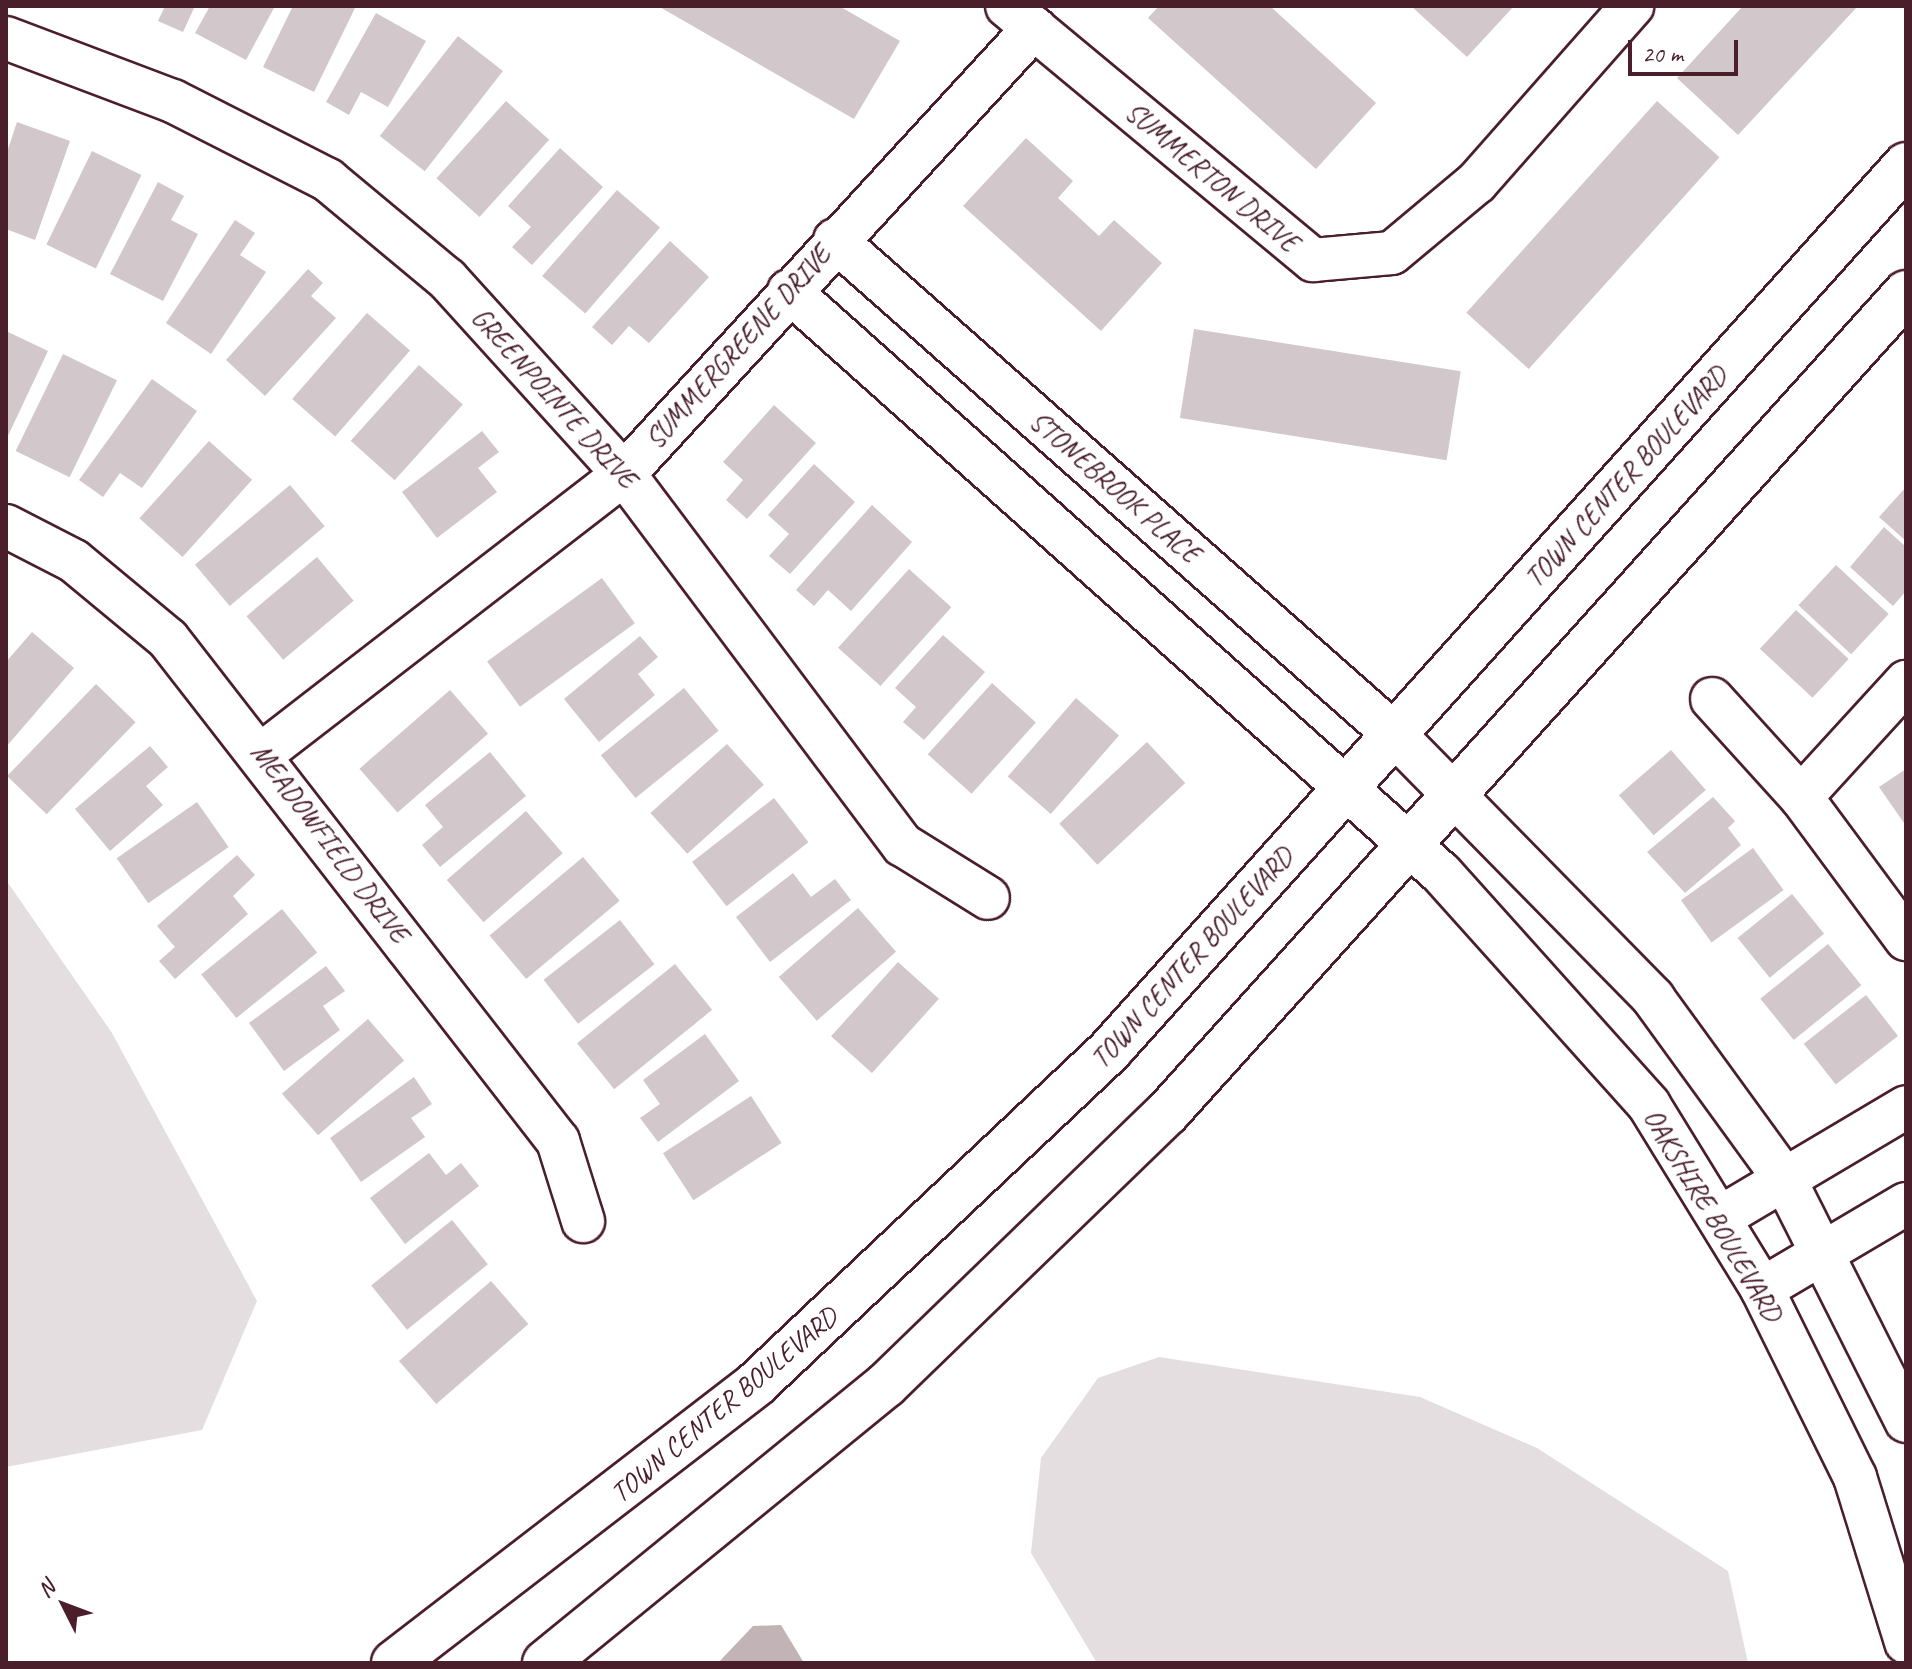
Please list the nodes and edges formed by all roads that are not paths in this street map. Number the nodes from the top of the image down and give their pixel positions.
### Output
1 (1632, 6) edge
2 (1021, 17) edge
3 (6, 38) edge
4 (1906, 165) edge
5 (835, 240) junction
6 (789, 291) junction
7 (1906, 293) edge
8 (624, 474) junction
9 (6, 526) edge
10 (1906, 682) edge
11 (1712, 699) dead end
12 (1394, 734) junction
13 (263, 753) junction
14 (1348, 786) junction
15 (1457, 794) junction
16 (1801, 797) junction
17 (1411, 846) junction
18 (988, 898) dead end
19 (1906, 939) edge
20 (1906, 1107) edge
21 (1784, 1178) junction
22 (1906, 1204) edge
23 (1721, 1217) junction
24 (583, 1221) dead end
25 (1825, 1250) junction
26 (1762, 1289) junction
27 (1906, 1421) edge
28 (1906, 1642) edge
29 (394, 1663) edge
30 (545, 1663) edge

1 - 2 street, SUMMERTON DRIVE
2 - 5 street, SUMMERGREENE DRIVE
3 - 8 street, GREENPOINTE DRIVE
4 - 12 main road, TOWN CENTER BOULEVARD
5 - 6 street, SUMMERGREENE DRIVE
5 - 12 street, STONEBROOK PLACE
6 - 8 street, SUMMERGREENE DRIVE
6 - 14 street
7 - 15 main road
8 - 13 street, SUMMERGREENE DRIVE
8 - 18 street, GREENPOINTE DRIVE
9 - 13 street, MEADOWFIELD DRIVE
10 - 16 street
11 - 16 street
12 - 14 main road, TOWN CENTER BOULEVARD
12 - 15 street
13 - 24 street, MEADOWFIELD DRIVE
14 - 17 street, OAKSHIRE BOULEVARD
14 - 29 main road, TOWN CENTER BOULEVARD
15 - 17 main road
15 - 21 street
16 - 19 street
17 - 23 street, OAKSHIRE BOULEVARD
17 - 30 main road
20 - 21 street
21 - 23 street
21 - 25 street
22 - 25 street
23 - 26 street, OAKSHIRE BOULEVARD
25 - 26 street
25 - 27 street
26 - 28 street, OAKSHIRE BOULEVARD

